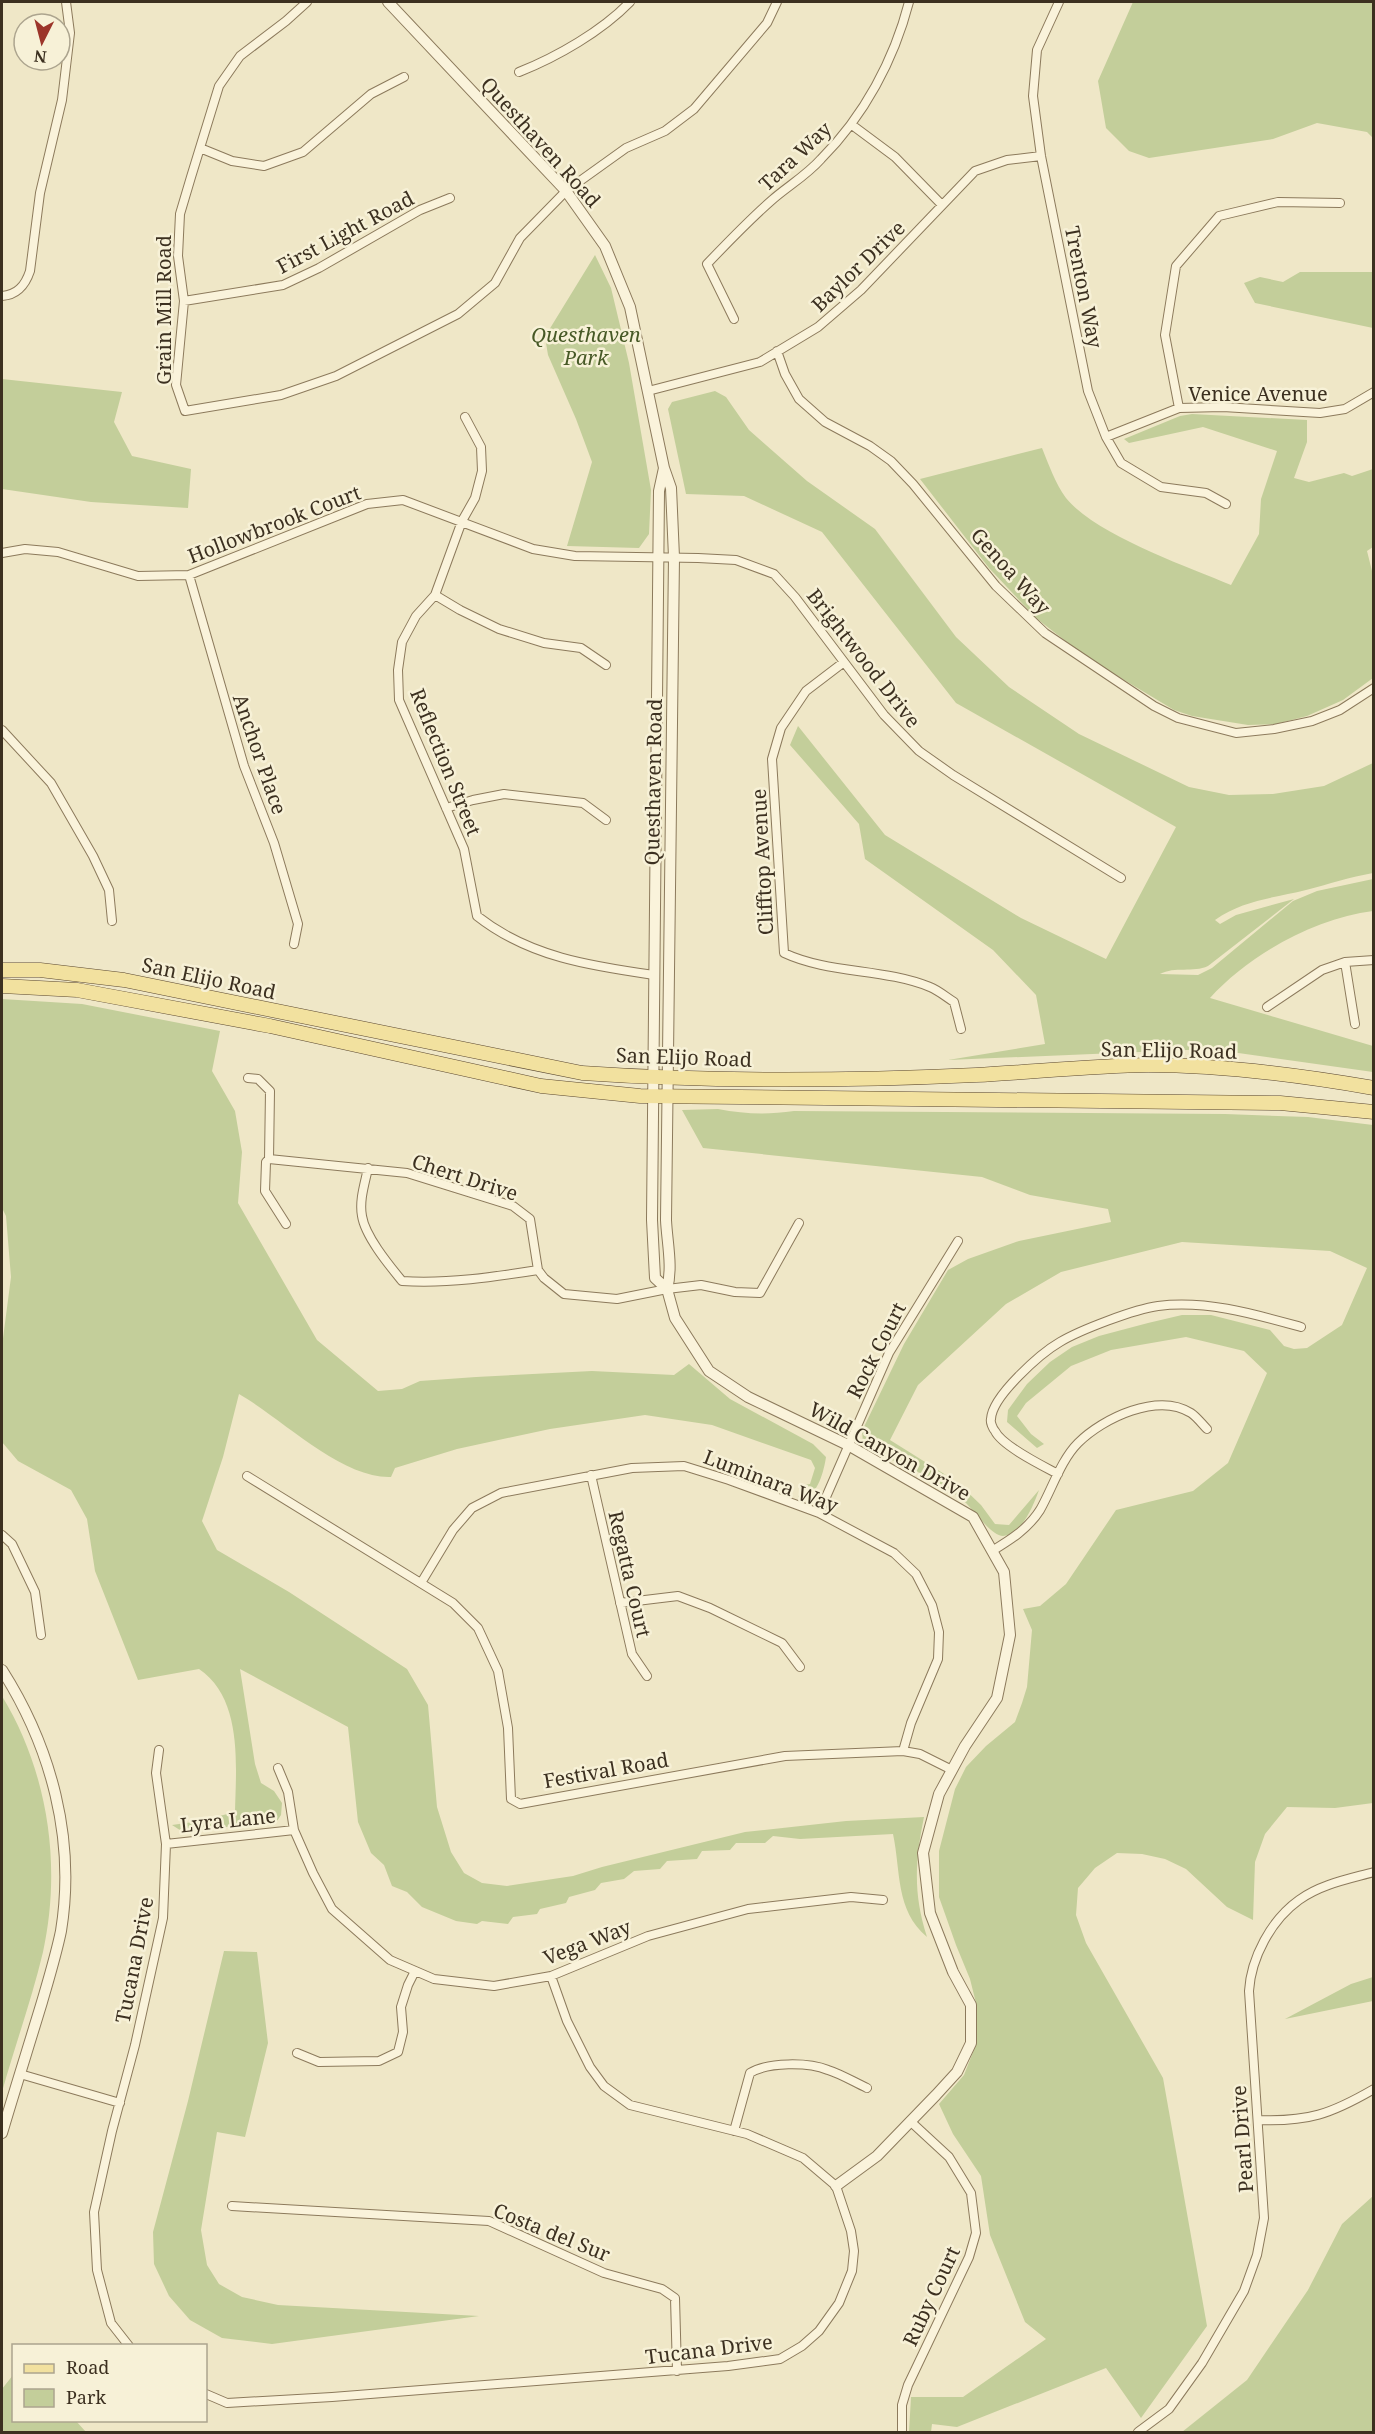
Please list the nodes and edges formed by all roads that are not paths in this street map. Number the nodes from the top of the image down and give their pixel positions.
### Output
1 (66, 2) edge
2 (307, 2) edge
3 (388, 2) edge
4 (630, 2) edge
5 (777, 2) edge
6 (909, 2) edge
7 (1059, 2) edge
8 (519, 72) dead end
9 (404, 77) dead end
10 (852, 125) junction
11 (200, 148) junction
12 (1041, 156) junction
13 (566, 191) junction
14 (450, 198) dead end
15 (1340, 203) dead end
16 (942, 205) junction
17 (2, 296) edge
18 (184, 301) junction
19 (734, 319) dead end
20 (777, 351) junction
21 (648, 391) junction
22 (1374, 392) edge
23 (1179, 408) junction
24 (465, 417) dead end
25 (1106, 437) junction
26 (664, 468) junction
27 (1226, 504) dead end
28 (462, 521) junction
29 (2, 553) edge
30 (660, 557) junction
31 (674, 557) junction
32 (189, 575) junction
33 (435, 595) junction
34 (844, 662) junction
35 (606, 665) dead end
36 (1374, 688) edge
37 (2, 730) edge
38 (446, 808) junction
39 (606, 820) dead end
40 (1121, 878) dead end
41 (112, 921) dead end
42 (294, 944) dead end
43 (1374, 960) edge
44 (1345, 962) junction
45 (2, 970) edge
46 (654, 975) junction
47 (2, 986) edge
48 (1267, 1007) dead end
49 (1355, 1024) dead end
50 (961, 1029) dead end
51 (248, 1078) dead end
52 (654, 1078) junction
53 (668, 1078) junction
54 (1374, 1088) edge
55 (654, 1097) junction
56 (668, 1098) junction
57 (1374, 1112) edge
58 (269, 1159) junction
59 (368, 1168) junction
60 (799, 1223) dead end
61 (286, 1224) dead end
62 (958, 1241) dead end
63 (538, 1270) junction
64 (667, 1289) junction
65 (1301, 1327) dead end
66 (1208, 1429) dead end
67 (848, 1445) junction
68 (1058, 1473) junction
69 (591, 1475) junction
70 (247, 1476) dead end
71 (819, 1513) junction
72 (2, 1535) edge
73 (992, 1551) junction
74 (421, 1583) junction
75 (620, 1603) junction
76 (41, 1635) dead end
77 (800, 1666) dead end
78 (2, 1670) edge
79 (647, 1677) dead end
80 (159, 1750) dead end
81 (903, 1751) junction
82 (278, 1768) dead end
83 (952, 1770) junction
84 (294, 1830) junction
85 (166, 1844) junction
86 (1374, 1872) edge
87 (883, 1900) dead end
88 (415, 1971) junction
89 (550, 1976) junction
90 (297, 2053) dead end
91 (20, 2074) junction
92 (867, 2088) dead end
93 (1374, 2089) edge
94 (120, 2103) junction
95 (1258, 2120) junction
96 (910, 2121) junction
97 (734, 2132) junction
98 (2, 2133) edge
99 (836, 2186) junction
100 (232, 2206) dead end
101 (127, 2344) edge
102 (676, 2371) junction
103 (207, 2394) edge
104 (902, 2433) edge
105 (1138, 2433) edge

1 - 17 street
2 - 11 street, Grain Mill Road
3 - 13 street, Questhaven Road
4 - 8 street
5 - 13 street
6 - 10 street, Tara Way
7 - 12 street, Trenton Way
9 - 11 street
10 - 16 street
10 - 19 street, Tara Way
11 - 18 street, Grain Mill Road
12 - 16 street, Baylor Drive
12 - 25 street, Trenton Way
13 - 18 street, Grain Mill Road
13 - 21 street, Questhaven Road
14 - 18 street, First Light Road
15 - 23 street
16 - 20 street, Baylor Drive
20 - 21 street, Baylor Drive
20 - 36 street, Genoa Way
21 - 26 street, Questhaven Road
22 - 23 street, Venice Avenue
23 - 25 street, Venice Avenue
24 - 28 street, Reflection Street
25 - 27 street, Trenton Way
26 - 30 street, Questhaven Road
26 - 31 street, Questhaven Road
28 - 30 street, Hollowbrook Court
28 - 32 street, Hollowbrook Court
28 - 33 street, Reflection Street
29 - 32 street, Hollowbrook Court
30 - 31 street, Brightwood Drive
30 - 46 street, Questhaven Road
31 - 34 street, Brightwood Drive
31 - 53 street, Questhaven Road
32 - 42 street, Anchor Place
33 - 35 street
33 - 38 street, Reflection Street
34 - 40 street, Brightwood Drive
34 - 50 street, Clifftop Avenue
37 - 41 street
38 - 39 street
38 - 46 street, Reflection Street
43 - 44 street
44 - 48 street
44 - 49 street
45 - 52 main road, San Elijo Road
46 - 52 street, Questhaven Road
47 - 55 main road, San Elijo Road
51 - 58 street
52 - 53 main road, San Elijo Road
52 - 55 street, Questhaven Road
53 - 54 main road, San Elijo Road
53 - 56 street, Questhaven Road
55 - 56 main road, San Elijo Road
55 - 64 street, Wild Canyon Drive
56 - 57 main road, San Elijo Road
56 - 64 street, Wild Canyon Drive
58 - 59 street, Chert Drive
58 - 61 street
59 - 63 street, Chert Drive
59 - 63 street
60 - 64 street
62 - 67 street, Rock Court
63 - 64 street
64 - 67 street, Wild Canyon Drive
65 - 68 street
66 - 68 street
67 - 71 street, Rock Court
67 - 73 street, Wild Canyon Drive
68 - 73 street
69 - 71 street, Luminara Way
69 - 74 street, Luminara Way
69 - 75 street, Regatta Court
70 - 74 street
71 - 81 street, Luminara Way
72 - 76 street
73 - 83 street, Wild Canyon Drive
74 - 81 street, Festival Road
75 - 77 street
75 - 79 street, Regatta Court
78 - 91 street
80 - 85 street, Tucana Drive
81 - 83 street, Festival Road
82 - 84 street, Vega Way
83 - 96 street, Wild Canyon Drive
84 - 85 street, Lyra Lane
84 - 88 street, Vega Way
85 - 94 street, Tucana Drive
86 - 95 street, Pearl Drive
87 - 89 street, Vega Way
88 - 89 street, Vega Way
88 - 90 street
89 - 97 street
91 - 94 street
91 - 98 street
92 - 97 street
93 - 95 street
94 - 101 street, Tucana Drive
95 - 105 street, Pearl Drive
96 - 99 street, Wild Canyon Drive
96 - 104 street, Ruby Court
97 - 99 street
99 - 102 street, Tucana Drive
100 - 102 street, Costa del Sur
102 - 103 street, Tucana Drive

